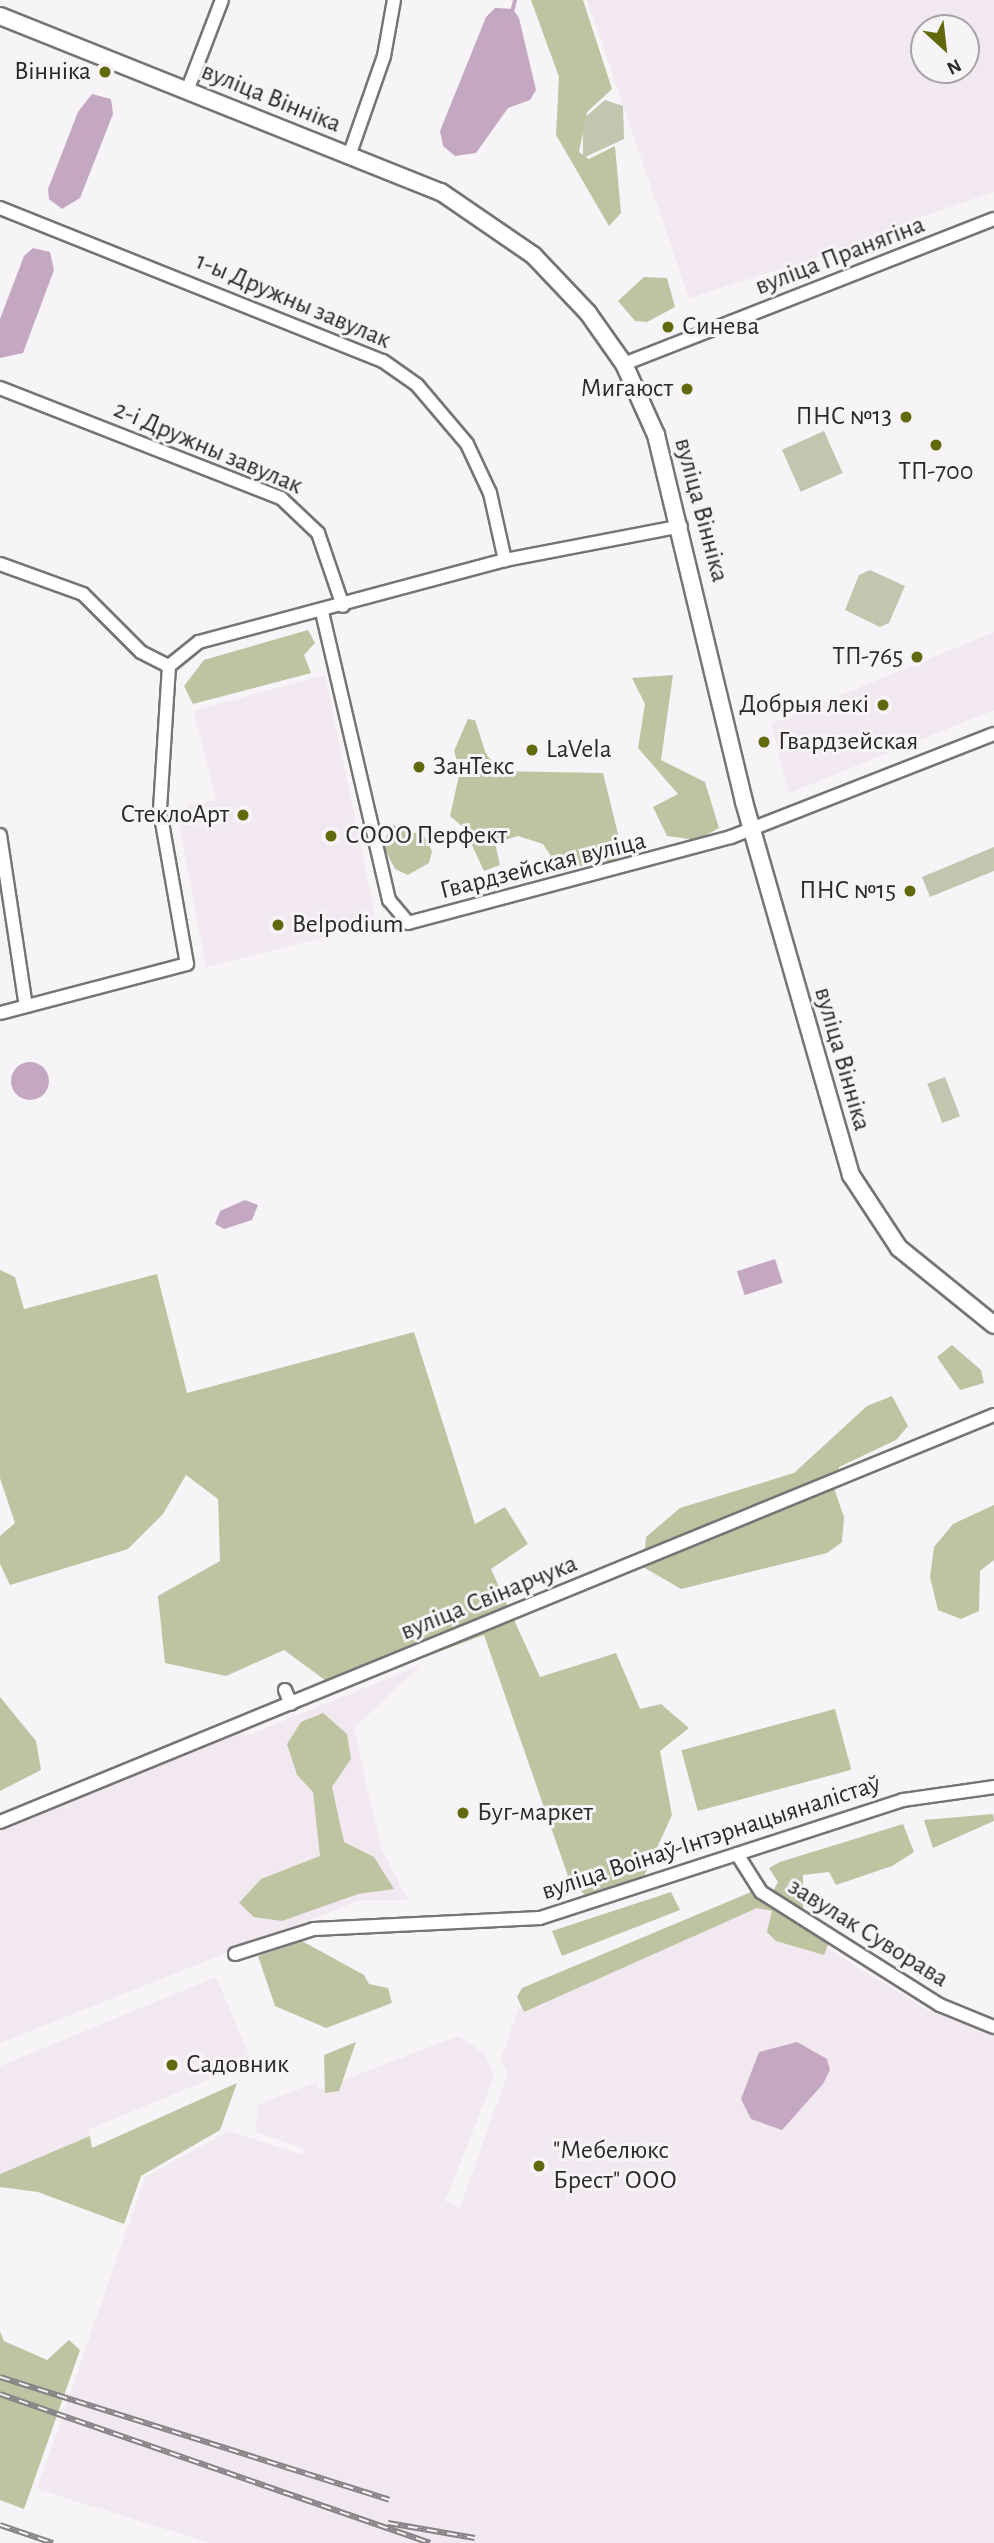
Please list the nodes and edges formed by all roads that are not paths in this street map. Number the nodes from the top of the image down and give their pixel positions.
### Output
1 (222, 0) edge
2 (394, 0) edge
3 (0, 16) edge
4 (187, 91) junction
5 (349, 156) junction
6 (0, 208) edge
7 (994, 219) edge
8 (624, 364) junction
9 (0, 388) edge
10 (681, 526) junction
11 (505, 560) junction
12 (0, 564) edge
13 (343, 606) junction
14 (322, 612) junction
15 (169, 666) junction
16 (994, 734) edge
17 (751, 830) junction
18 (0, 835) edge
19 (26, 1006) junction
20 (0, 1013) edge
21 (994, 1325) edge
22 (994, 1415) edge
23 (285, 1690) dead end
24 (290, 1704) junction
25 (994, 1787) edge
26 (0, 1822) edge
27 (737, 1854) junction
28 (235, 1954) dead end
29 (994, 2027) edge

1 - 4 street
2 - 5 street
3 - 4 street, вуліца Вінніка
4 - 5 street, вуліца Вінніка
5 - 8 street, вуліца Вінніка
6 - 11 street, 1-ы Дружны завулак
7 - 8 street, вуліца Пранягіна
8 - 10 street, вуліца Вінніка
9 - 13 street, 2-і Дружны завулак
10 - 11 street
10 - 17 street, вуліца Вінніка
11 - 13 street
12 - 15 street
13 - 14 street
14 - 15 street
14 - 17 street, Гвардзейская вуліца
15 - 19 street
16 - 17 street, Гвардзейская вуліца
17 - 21 street, вуліца Вінніка
18 - 19 street
19 - 20 street
22 - 24 street, вуліца Свінарчука
23 - 24 street
24 - 26 street, вуліца Свінарчука
25 - 27 street, вуліца Воінаў-Інтэрнацыяналістаў
27 - 28 street, вуліца Воінаў-Інтэрнацыяналістаў
27 - 29 street, завулак Суворава

